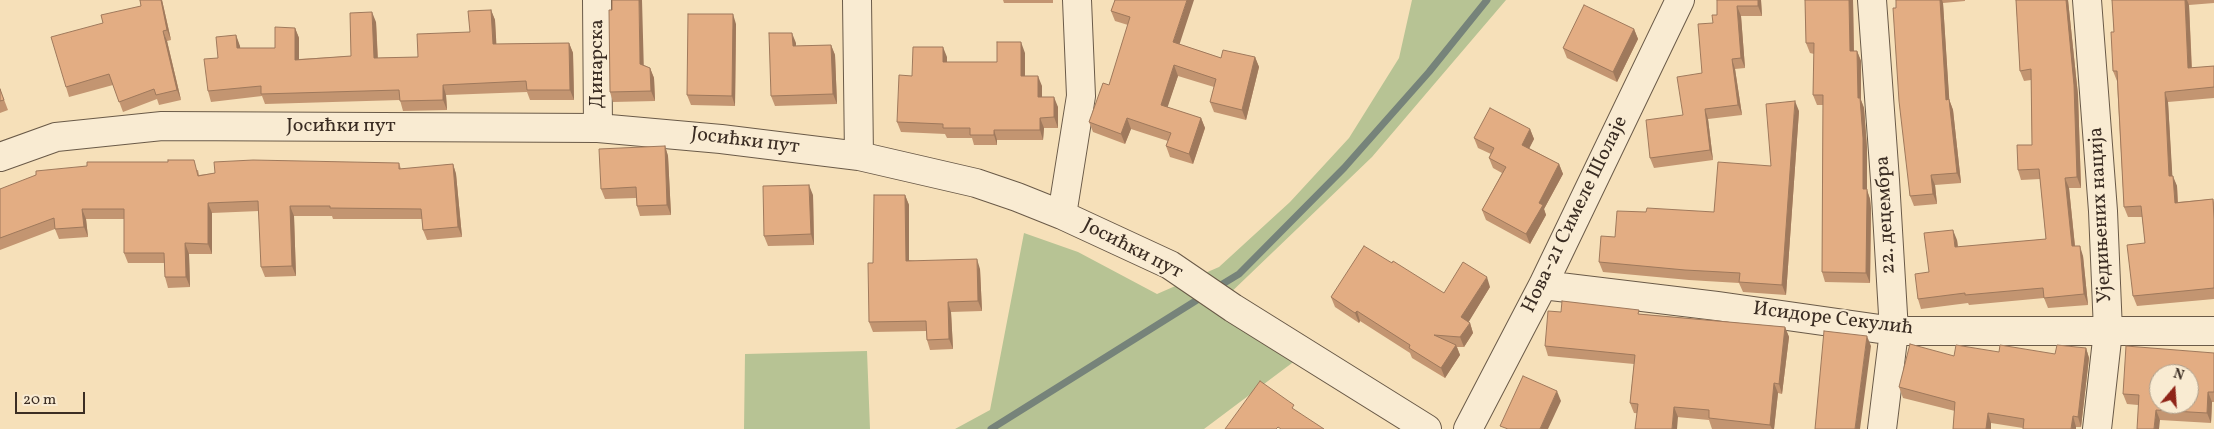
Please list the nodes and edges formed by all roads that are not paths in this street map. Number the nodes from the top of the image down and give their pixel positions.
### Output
1 (597, 0) edge
2 (857, 0) edge
3 (1077, 0) edge
4 (1680, 0) edge
5 (1872, 0) edge
6 (2088, 0) edge
7 (598, 128) junction
8 (858, 156) junction
9 (0, 157) edge
10 (1062, 215) junction
11 (1543, 285) junction
12 (1894, 331) junction
13 (2108, 331) junction
14 (2214, 331) edge
15 (1427, 429) edge
16 (1468, 429) edge
17 (1882, 429) edge
18 (2097, 429) edge

1 - 7 street, Динарска
2 - 8 street
3 - 10 street
4 - 11 street, Нова-21 Симеле Шолаје
5 - 12 street, 22. децембра
6 - 13 street, Уједињених нација
7 - 8 street, Јосићки пут
7 - 9 street, Јосићки пут
8 - 10 street, Јосићки пут
10 - 15 street, Јосићки пут
11 - 12 street, Исидоре Секулић
11 - 16 street, Нова-21 Симеле Шолаје
12 - 13 street, Исидоре Секулић
12 - 17 street, 22. децембра
13 - 14 street, Исидоре Секулић
13 - 18 street, Уједињених нација

